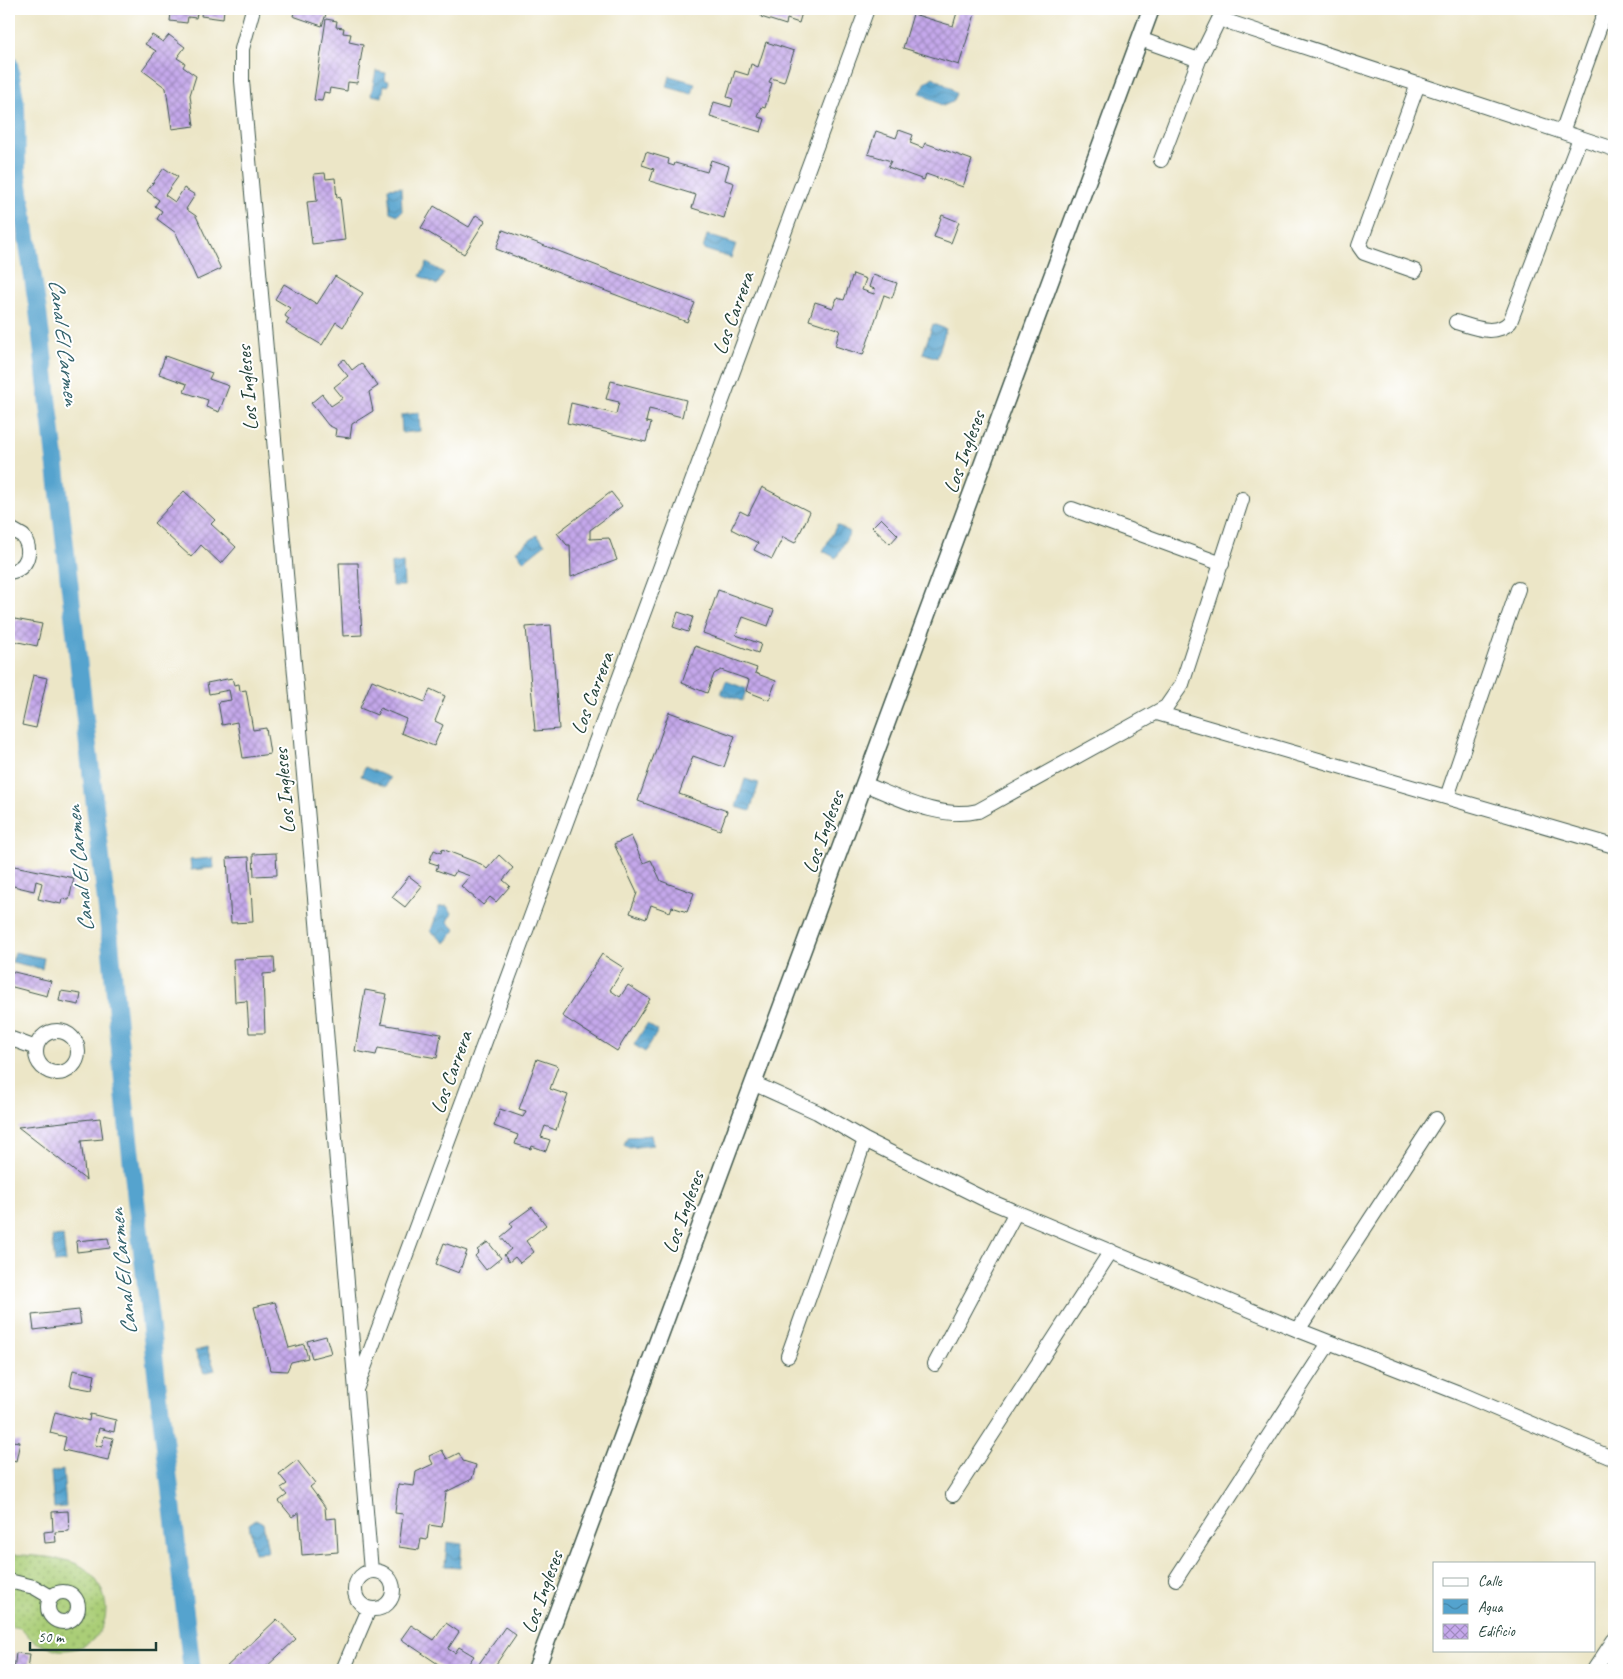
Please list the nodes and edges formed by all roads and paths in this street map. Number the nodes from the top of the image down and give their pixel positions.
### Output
1 (253, 9) edge
2 (867, 9) edge
3 (1151, 9) edge
4 (1606, 9) edge
5 (1222, 14) edge
6 (1140, 39) junction
7 (1198, 60) junction
8 (1418, 84) junction
9 (1562, 132) junction
10 (1580, 138) junction
11 (1614, 149) edge
12 (1161, 160) dead end
13 (1415, 271) dead end
14 (1456, 322) dead end
15 (1242, 499) dead end
16 (1072, 509) dead end
17 (9, 528) edge
18 (1222, 564) junction
19 (9, 572) edge
20 (1518, 589) dead end
21 (1157, 713) junction
22 (864, 784) junction
23 (1447, 797) junction
24 (1614, 846) edge
25 (9, 1038) edge
26 (36, 1048) dead end
27 (753, 1083) junction
28 (1436, 1119) dead end
29 (865, 1140) junction
30 (1016, 1212) junction
31 (1111, 1251) junction
32 (1298, 1330) junction
33 (1329, 1342) junction
34 (788, 1356) dead end
35 (935, 1364) dead end
36 (355, 1390) junction
37 (1614, 1460) edge
38 (953, 1495) dead end
39 (371, 1571) junction
40 (1176, 1579) dead end
41 (9, 1582) edge
42 (51, 1597) dead end
43 (369, 1609) junction
44 (1614, 1640) edge
45 (343, 1670) edge
46 (536, 1670) edge
47 (1594, 1670) edge

1 - 36 street, Los Ingleses
2 - 36 street, Los Carrera
3 - 6 street, Los Ingleses
4 - 9 street
5 - 7 street
5 - 8 street
6 - 7 street
6 - 22 street, Los Ingleses
7 - 12 street
8 - 9 street
8 - 13 street
9 - 10 street
10 - 11 street
10 - 14 street
15 - 18 street
16 - 18 street
17 - 19 street
18 - 21 street
20 - 23 street
21 - 22 street
21 - 23 street
22 - 27 street, Los Ingleses
23 - 24 street
25 - 26 street
27 - 29 street
27 - 46 street, Los Ingleses
28 - 32 street
29 - 30 street
29 - 34 street
30 - 31 street
30 - 35 street
31 - 32 street
31 - 38 street
32 - 33 street
33 - 37 street
33 - 40 street
36 - 39 street, Los Ingleses
39 - 43 street
39 - 43 street
41 - 42 street
43 - 45 street
44 - 47 street

